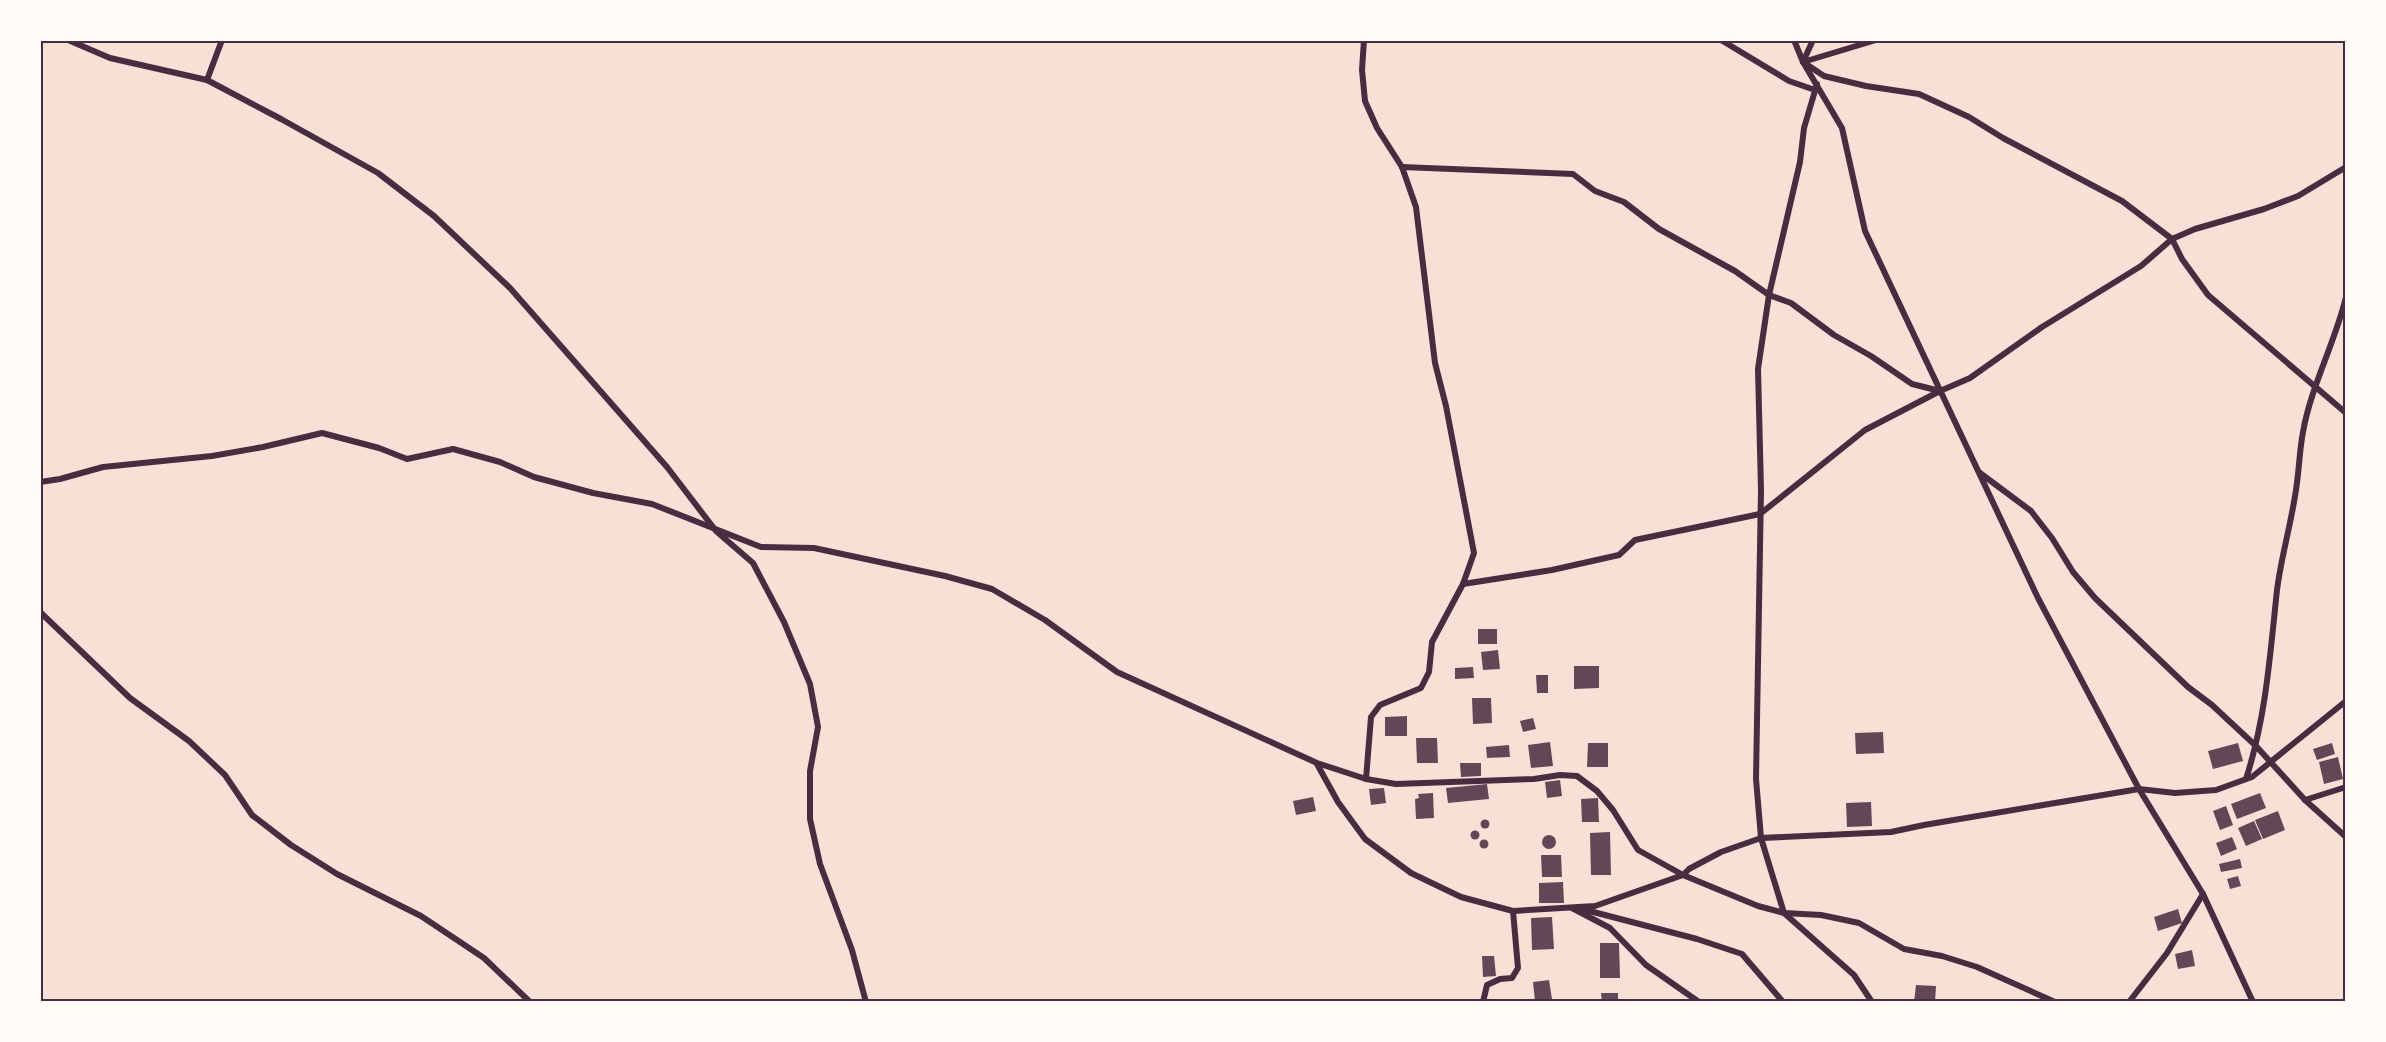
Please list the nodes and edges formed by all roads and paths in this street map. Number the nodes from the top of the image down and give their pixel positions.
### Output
1 (68, 40) edge
2 (222, 40) edge
3 (1364, 40) edge
4 (1721, 40) edge
5 (1794, 40) edge
6 (1813, 40) edge
7 (1876, 40) edge
8 (1803, 62) junction
9 (207, 80) junction
10 (1815, 87) junction
11 (1402, 167) junction
12 (2346, 167) edge
13 (2172, 239) junction
14 (1769, 295) junction
15 (2346, 297) edge
16 (2315, 388) junction
17 (1940, 390) junction
18 (2346, 413) edge
19 (1979, 471) junction
20 (40, 482) edge
21 (1760, 514) junction
22 (716, 531) junction
23 (1463, 584) junction
24 (40, 612) edge
25 (2346, 701) edge
26 (2256, 746) junction
27 (1317, 763) junction
28 (2270, 763) junction
29 (1366, 779) junction
30 (2246, 779) junction
31 (2346, 787) edge
32 (2139, 789) junction
33 (2305, 800) junction
34 (2346, 837) edge
35 (1761, 838) junction
36 (1683, 875) junction
37 (2203, 894) junction
38 (1570, 907) junction
39 (1513, 911) junction
40 (1784, 913) junction
41 (531, 1002) edge
42 (866, 1002) edge
43 (1483, 1002) edge
44 (1699, 1002) edge
45 (1783, 1002) edge
46 (1872, 1002) edge
47 (2055, 1002) edge
48 (2129, 1002) edge
49 (2253, 1002) edge

1 - 9 street
2 - 9 street
3 - 11 street
4 - 10 street
5 - 8 street
6 - 8 street
7 - 8 street
8 - 10 street
8 - 13 street
9 - 22 street
10 - 14 street
10 - 17 street
11 - 14 street
11 - 23 street
12 - 13 street
13 - 16 street
13 - 17 street
14 - 17 street
14 - 21 street
15 - 16 street
16 - 18 street
16 - 26 street
17 - 19 street
17 - 21 street
19 - 26 street
19 - 32 street
20 - 22 street
21 - 23 street
21 - 35 street
22 - 27 street
22 - 42 street
23 - 29 street
24 - 41 street
25 - 28 street
26 - 28 street
26 - 30 street
27 - 29 street
27 - 39 street
28 - 30 street
28 - 33 street
29 - 36 street
30 - 32 street
31 - 33 street
32 - 35 street
32 - 37 street
33 - 34 street
35 - 36 street
35 - 40 street
36 - 38 street
36 - 40 street
37 - 48 street
37 - 49 street
38 - 39 street
38 - 44 street
38 - 45 street
39 - 43 street
40 - 46 street
40 - 47 street

